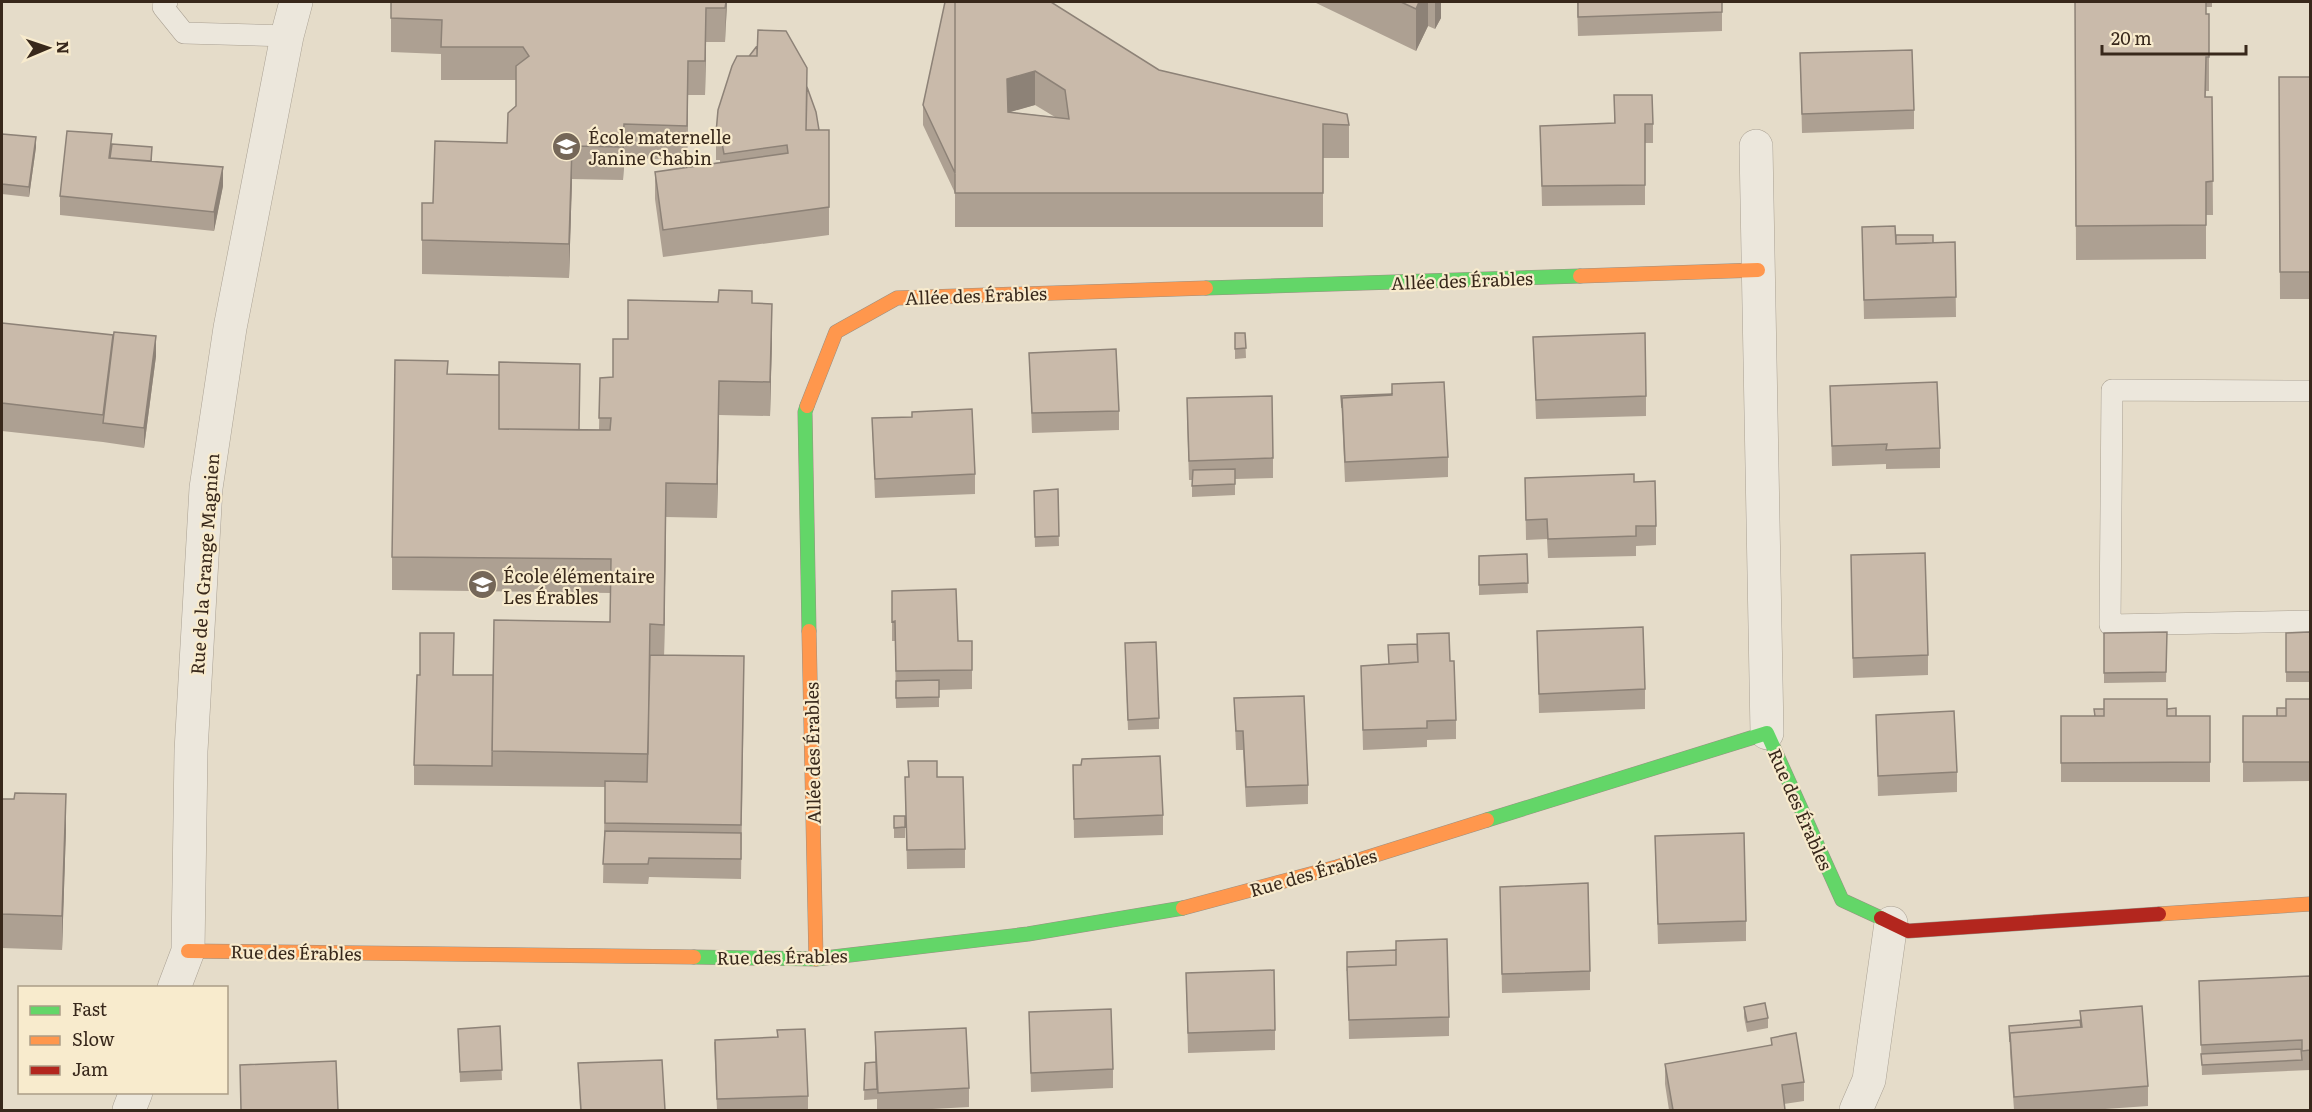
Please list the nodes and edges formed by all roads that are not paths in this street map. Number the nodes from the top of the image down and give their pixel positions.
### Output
1 (167, 2) edge
2 (296, 2) edge
3 (287, 36) junction
4 (1756, 146) dead end
5 (1758, 270) junction
6 (2310, 391) edge
7 (2310, 621) edge
8 (1767, 733) junction
9 (2310, 904) edge
10 (1891, 923) junction
11 (188, 951) junction
12 (816, 959) junction
13 (174, 986) edge
14 (135, 1094) edge
15 (129, 1110) edge
16 (1856, 1110) edge

1 - 3 lane
2 - 3 street, Rue de la Grange Magnien
3 - 11 street, Rue de la Grange Magnien
4 - 5 street
5 - 8 street
5 - 12 street, Allée des Érables
6 - 7 lane
8 - 10 street, Rue des Érables
8 - 12 street, Rue des Érables
9 - 10 street, Rue des Érables
10 - 16 street
11 - 12 street, Rue des Érables
11 - 13 street, Rue de la Grange Magnien
14 - 15 street

